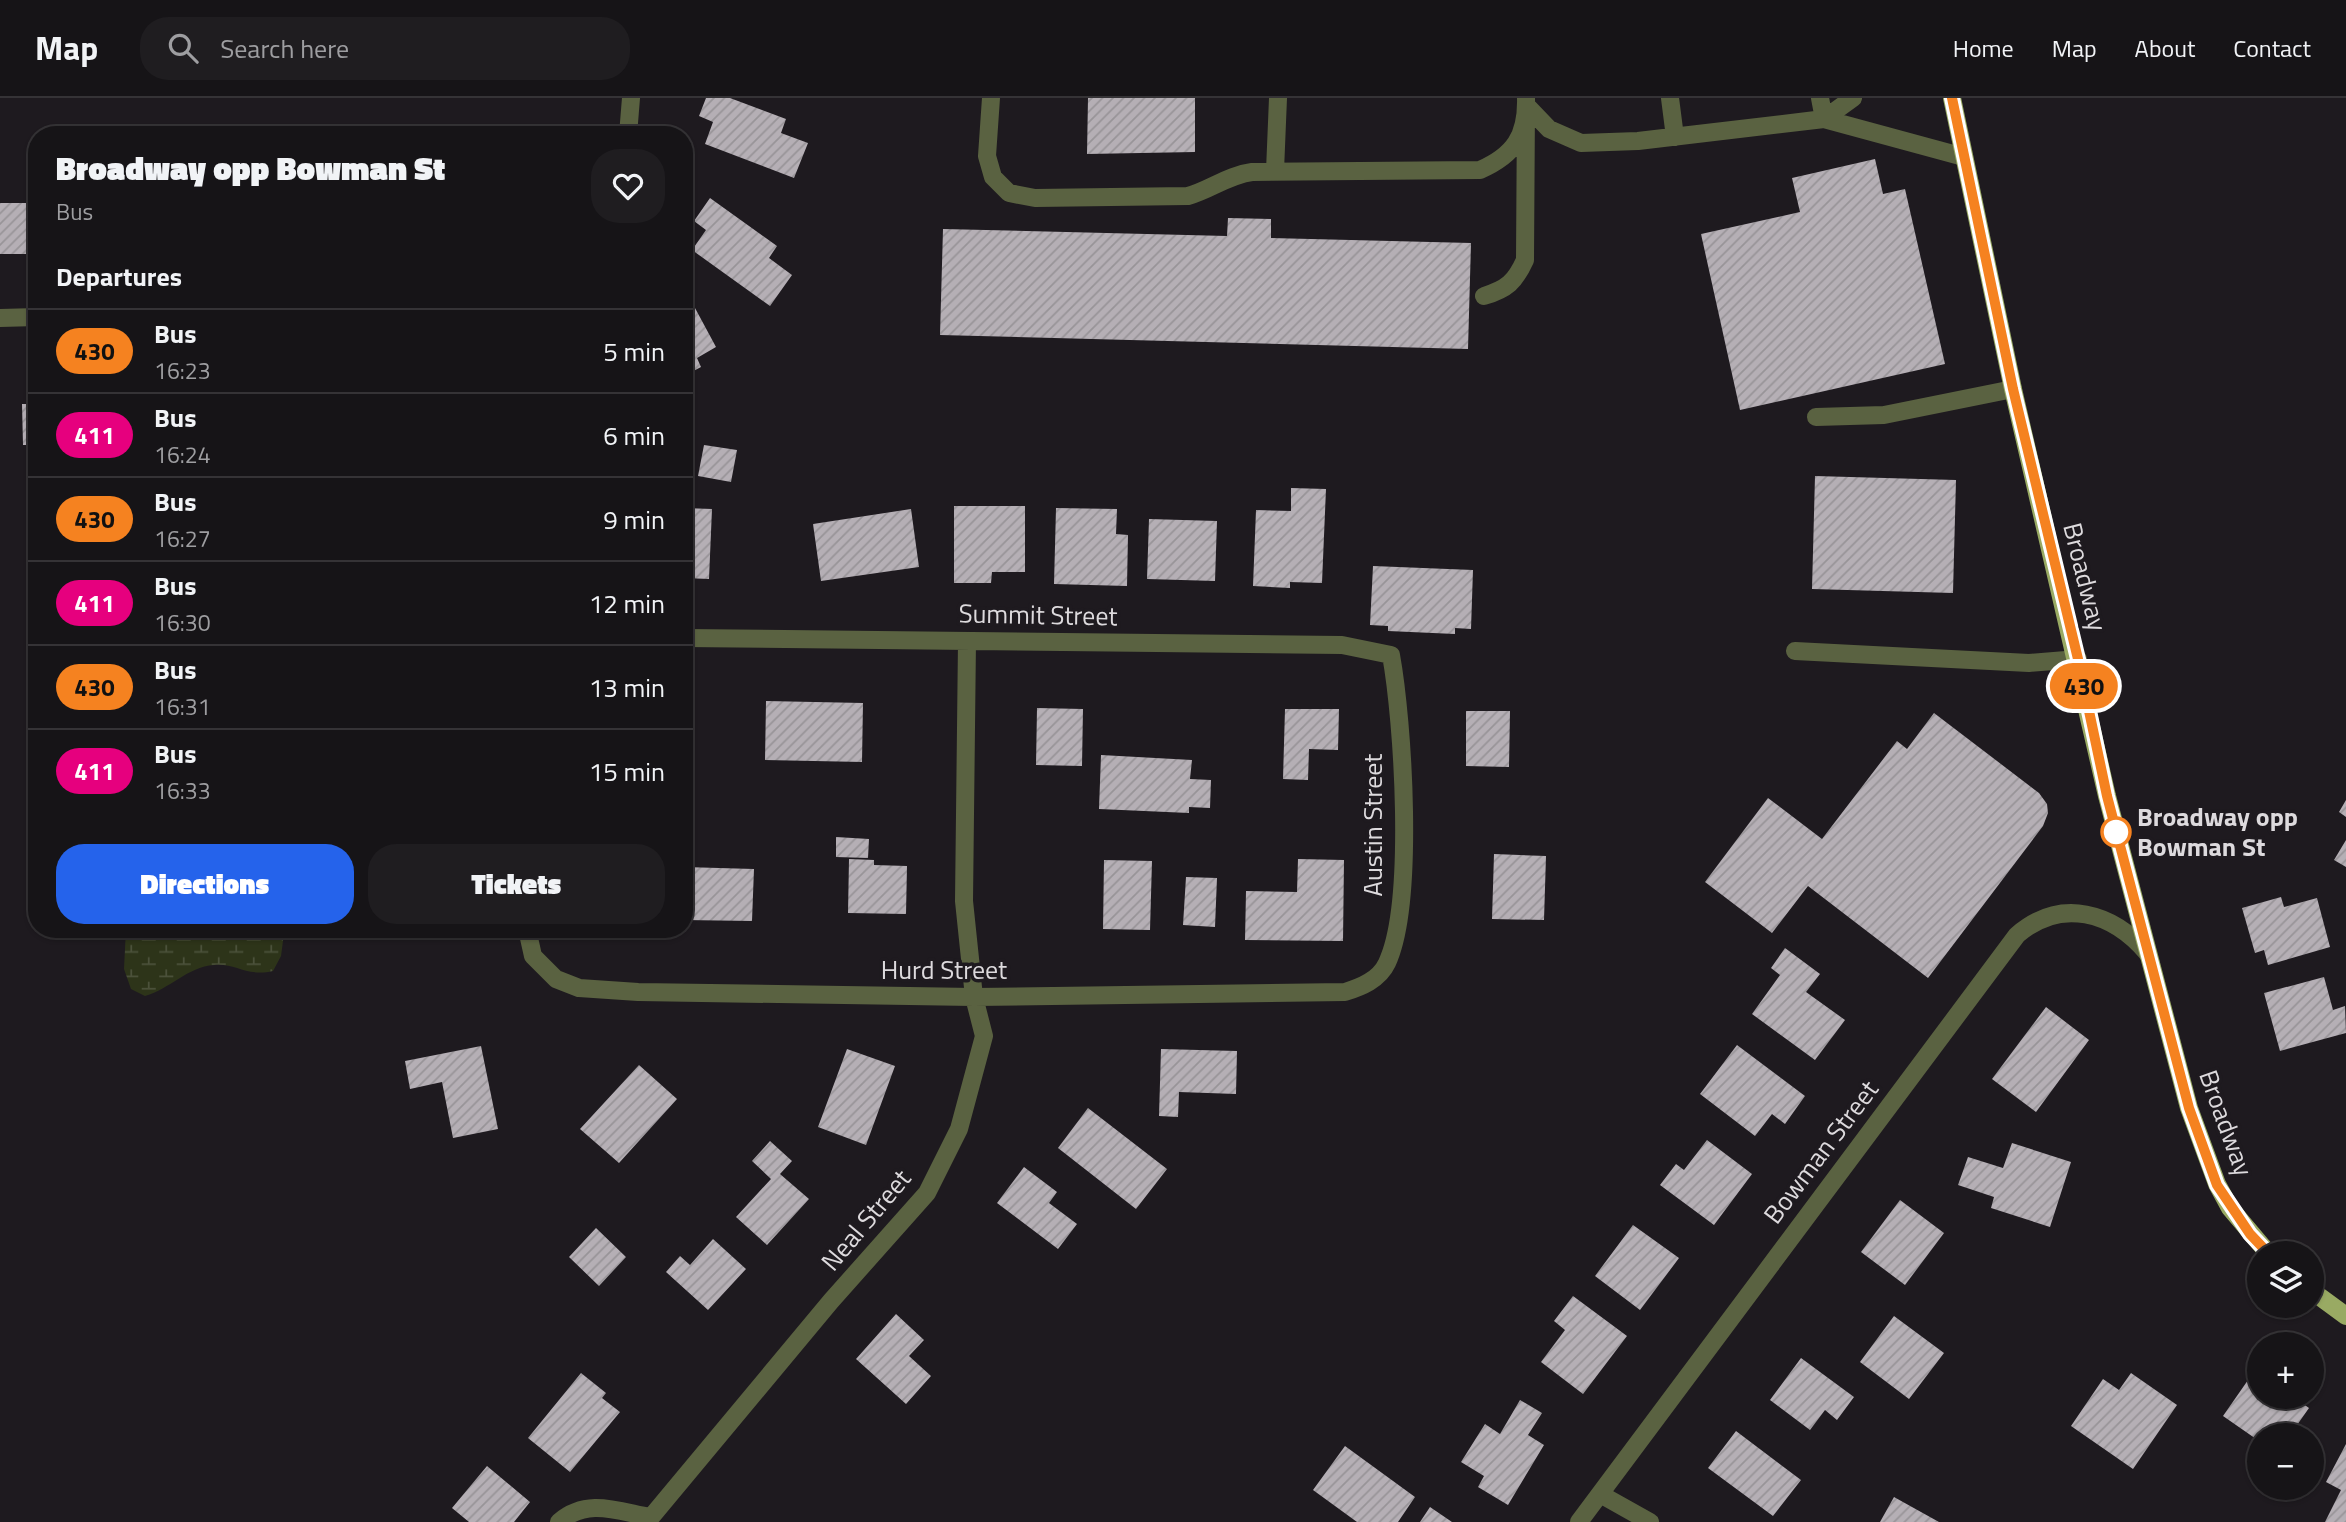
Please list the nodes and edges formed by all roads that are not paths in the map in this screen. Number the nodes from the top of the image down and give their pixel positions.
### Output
1 (631, 98) edge
2 (991, 98) edge
3 (1278, 98) edge
4 (1670, 98) edge
5 (1821, 98) edge
6 (1853, 98) edge
7 (1952, 98) edge
8 (1526, 102) edge
9 (1824, 119) junction
10 (629, 126) edge
11 (1675, 137) junction
12 (1964, 157) junction
13 (1275, 172) junction
14 (1484, 296) dead end
15 (28, 317) edge
16 (0, 318) edge
17 (2013, 389) junction
18 (1816, 417) dead end
19 (693, 638) edge
20 (967, 641) junction
21 (1795, 651) dead end
22 (1391, 654) joint
23 (2078, 659) junction
24 (529, 938) edge
25 (2148, 954) junction
26 (1365, 986) joint
27 (974, 997) junction
28 (2258, 1241) edge
29 (2324, 1300) edge
30 (2346, 1316) edge
31 (1600, 1494) junction
32 (648, 1520) edge
33 (559, 1522) edge
34 (1579, 1522) edge
35 (1650, 1522) edge

1 - 10 street
2 - 13 street
3 - 13 street
4 - 11 street
5 - 9 street
6 - 9 street
7 - 12 main road, Broadway
8 - 11 street
8 - 13 street
8 - 14 street
9 - 11 street
9 - 12 street
12 - 17 main road, Broadway
15 - 16 street
17 - 18 street
17 - 23 main road, Broadway
19 - 20 street, Summit Street
20 - 22 street, Summit Street
20 - 27 street, Neal Street
21 - 23 street
22 - 26 street, Austin Street
23 - 25 main road, Broadway
24 - 27 street, Hurd Street
25 - 28 main road, Broadway
25 - 31 street, Bowman Street
26 - 27 street, Hurd Street
27 - 32 street, Neal Street
29 - 30 main road
31 - 34 street, Bowman Street
31 - 35 street
32 - 33 street

